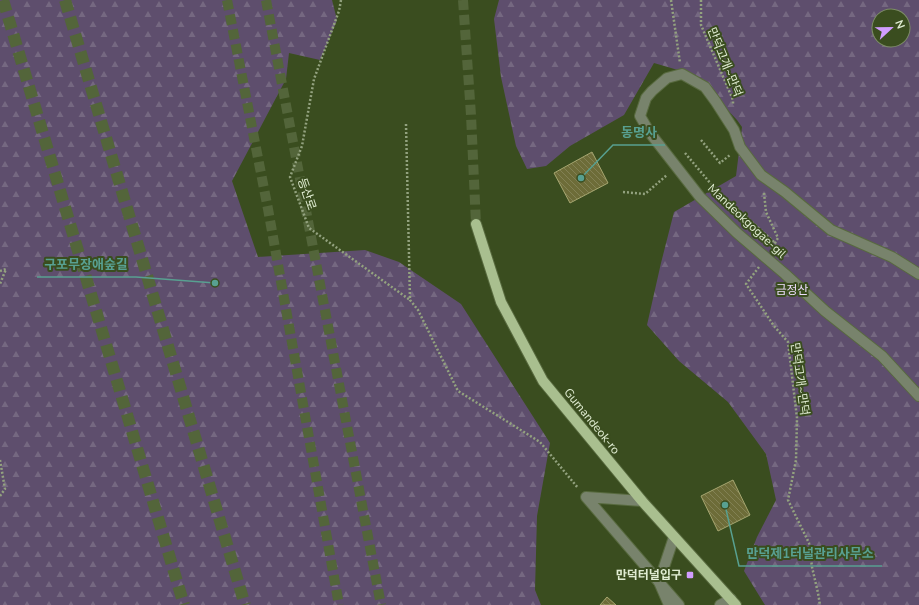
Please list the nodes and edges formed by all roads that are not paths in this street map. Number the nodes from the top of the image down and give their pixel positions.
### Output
1 (476, 224) tunnel mouth
2 (919, 274) edge
3 (919, 396) edge
4 (642, 501) junction
5 (674, 537) junction
6 (659, 582) junction
7 (734, 602) edge
8 (669, 605) edge
9 (679, 605) edge
10 (720, 605) edge

1 - 4 main road, Gumandeok-ro
2 - 3 street, Mandeokgogae-gil
4 - 5 main road, Gumandeok-ro
4 - 6 street
5 - 6 street
5 - 7 main road, Gumandeok-ro
6 - 8 street
6 - 9 street
7 - 10 street

